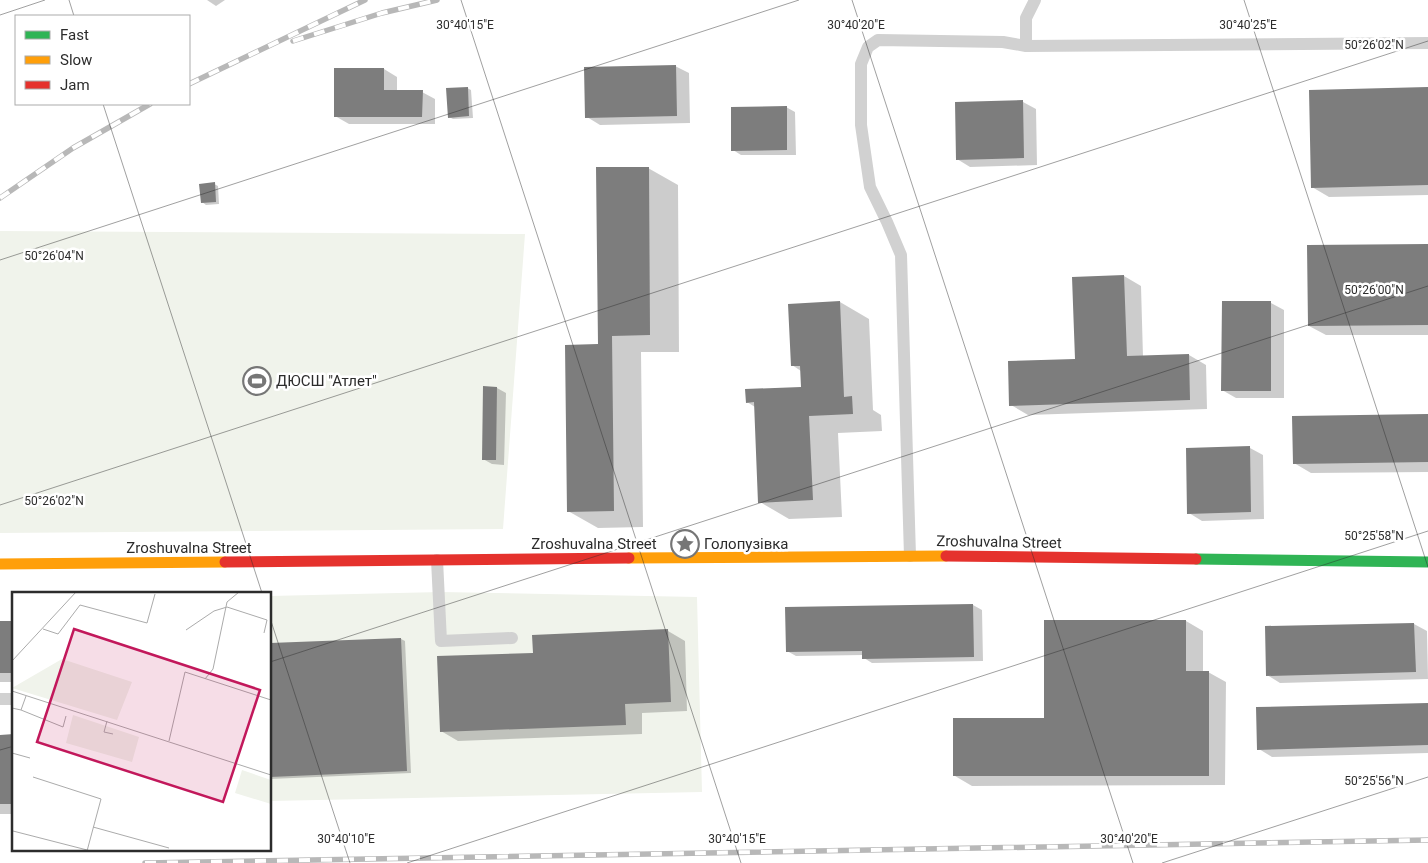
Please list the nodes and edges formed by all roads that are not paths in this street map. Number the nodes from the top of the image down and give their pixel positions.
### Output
1 (1035, 0) edge
2 (1428, 43) edge
3 (1026, 46) junction
4 (910, 556) junction
5 (438, 560) junction
6 (1428, 562) edge
7 (0, 564) edge
8 (512, 638) dead end

1 - 3 lane
2 - 3 lane
3 - 4 lane
4 - 5 street, Zroshuvalna Street
4 - 6 street, Zroshuvalna Street
5 - 7 street, Zroshuvalna Street
5 - 8 lane

